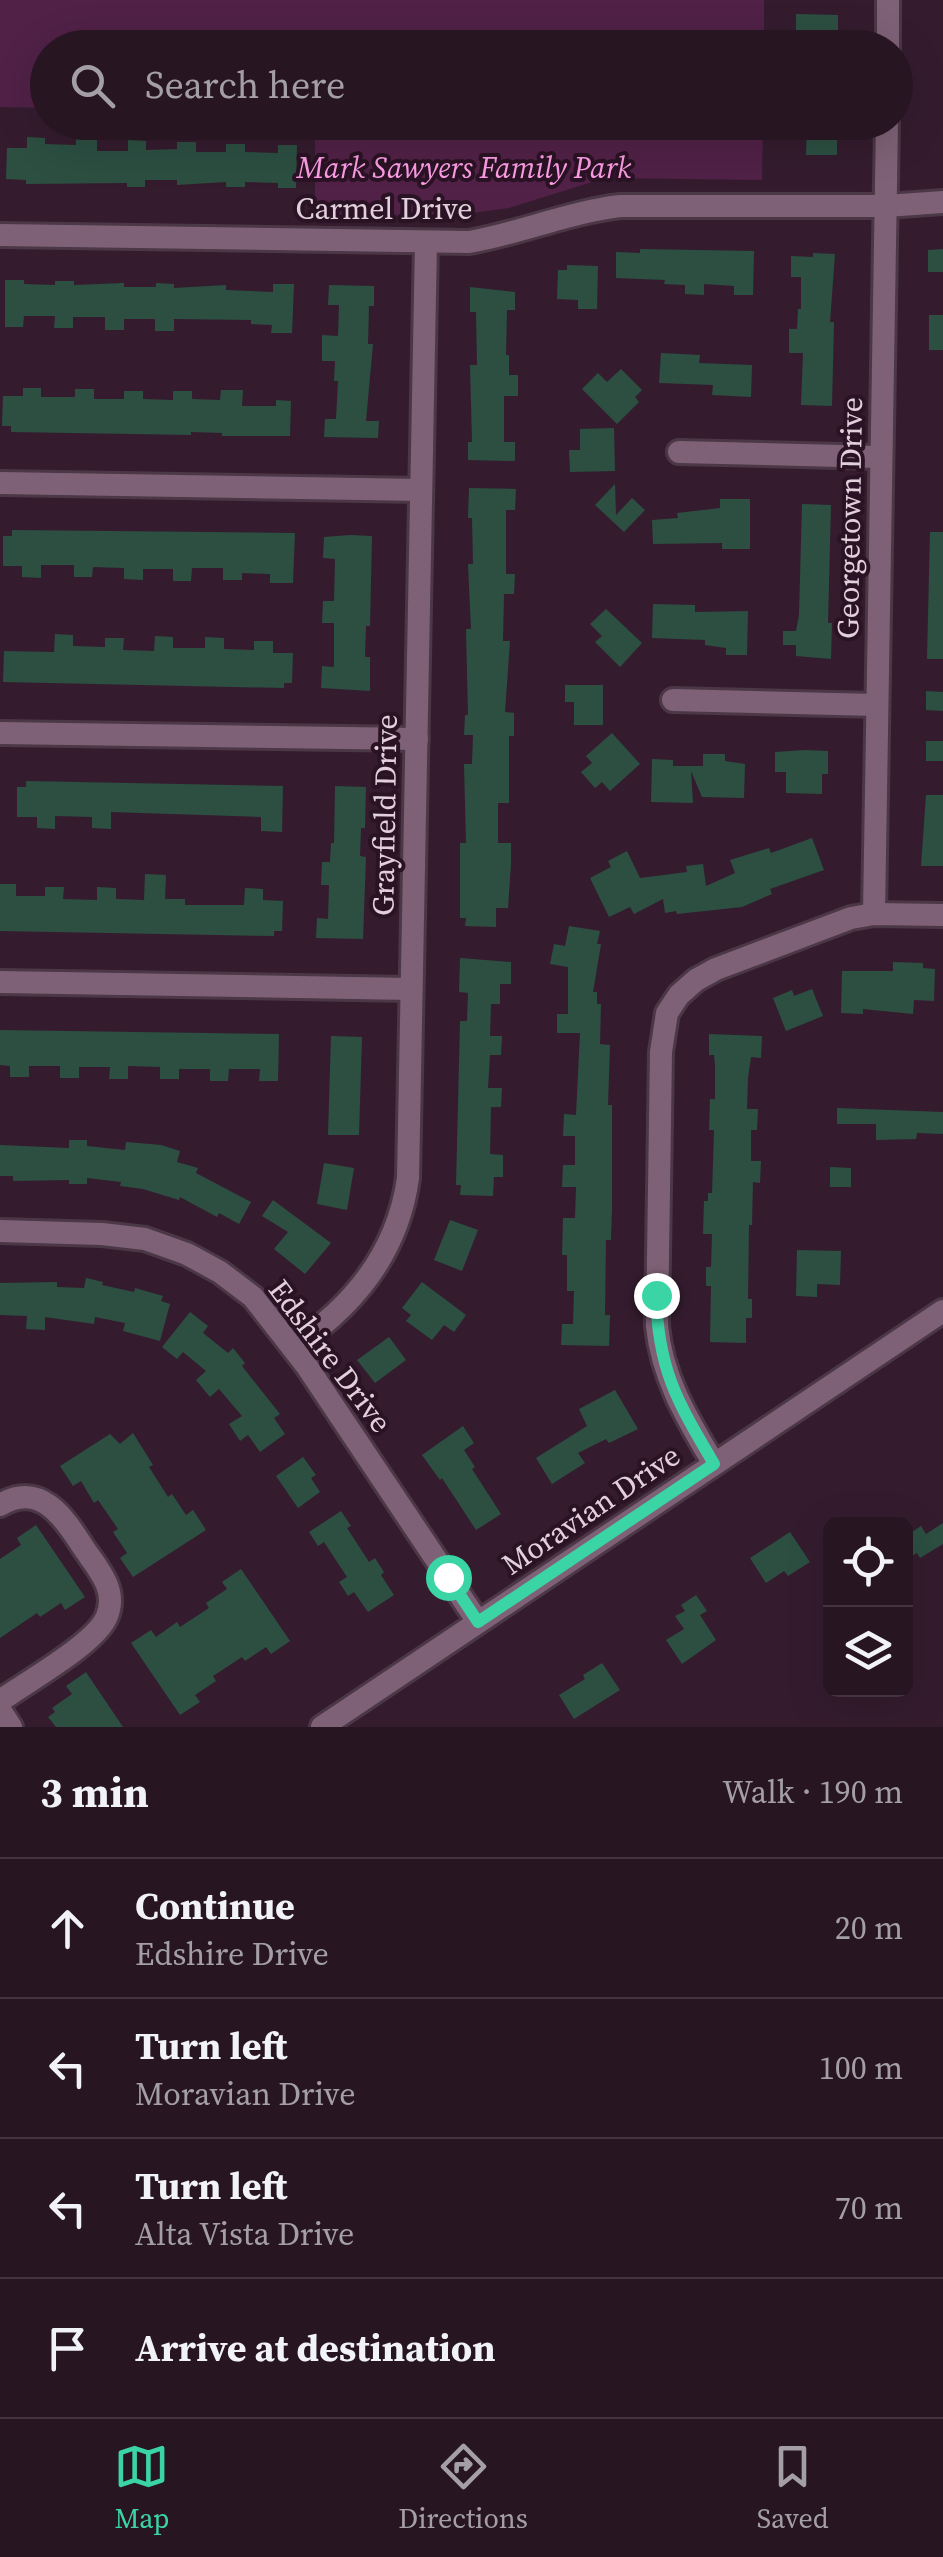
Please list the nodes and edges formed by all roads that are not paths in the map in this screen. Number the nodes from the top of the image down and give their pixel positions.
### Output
1 (888, 0) edge
2 (888, 30) edge
3 (887, 140) edge
4 (943, 202) edge
5 (886, 206) junction
6 (0, 235) edge
7 (426, 242) junction
8 (678, 452) dead end
9 (880, 456) junction
10 (0, 483) edge
11 (421, 490) junction
12 (673, 700) dead end
13 (877, 705) junction
14 (0, 733) edge
15 (416, 739) junction
16 (874, 914) junction
17 (943, 915) edge
18 (0, 982) edge
19 (412, 989) junction
20 (0, 1231) edge
21 (943, 1310) edge
22 (294, 1346) junction
23 (714, 1464) junction
24 (0, 1505) edge
25 (478, 1622) junction
26 (0, 1701) edge
27 (0, 1710) edge
28 (11, 1727) edge
29 (322, 1727) edge

1 - 2 street
3 - 5 street, Georgetown Drive
4 - 5 street, Carmel Drive
5 - 7 street, Carmel Drive
5 - 9 street, Georgetown Drive
6 - 7 street, Carmel Drive
7 - 11 street, Grayfield Drive
8 - 9 street
9 - 13 street, Georgetown Drive
10 - 11 street
11 - 15 street, Grayfield Drive
12 - 13 street
13 - 16 street, Georgetown Drive
14 - 15 street
15 - 19 street, Grayfield Drive
16 - 17 street
16 - 23 street
18 - 19 street
19 - 22 street, Grayfield Drive
20 - 22 street, Edshire Drive
21 - 23 street, Moravian Drive
22 - 25 street, Edshire Drive
23 - 25 street, Moravian Drive
24 - 26 street
25 - 29 street, Moravian Drive
27 - 28 street

